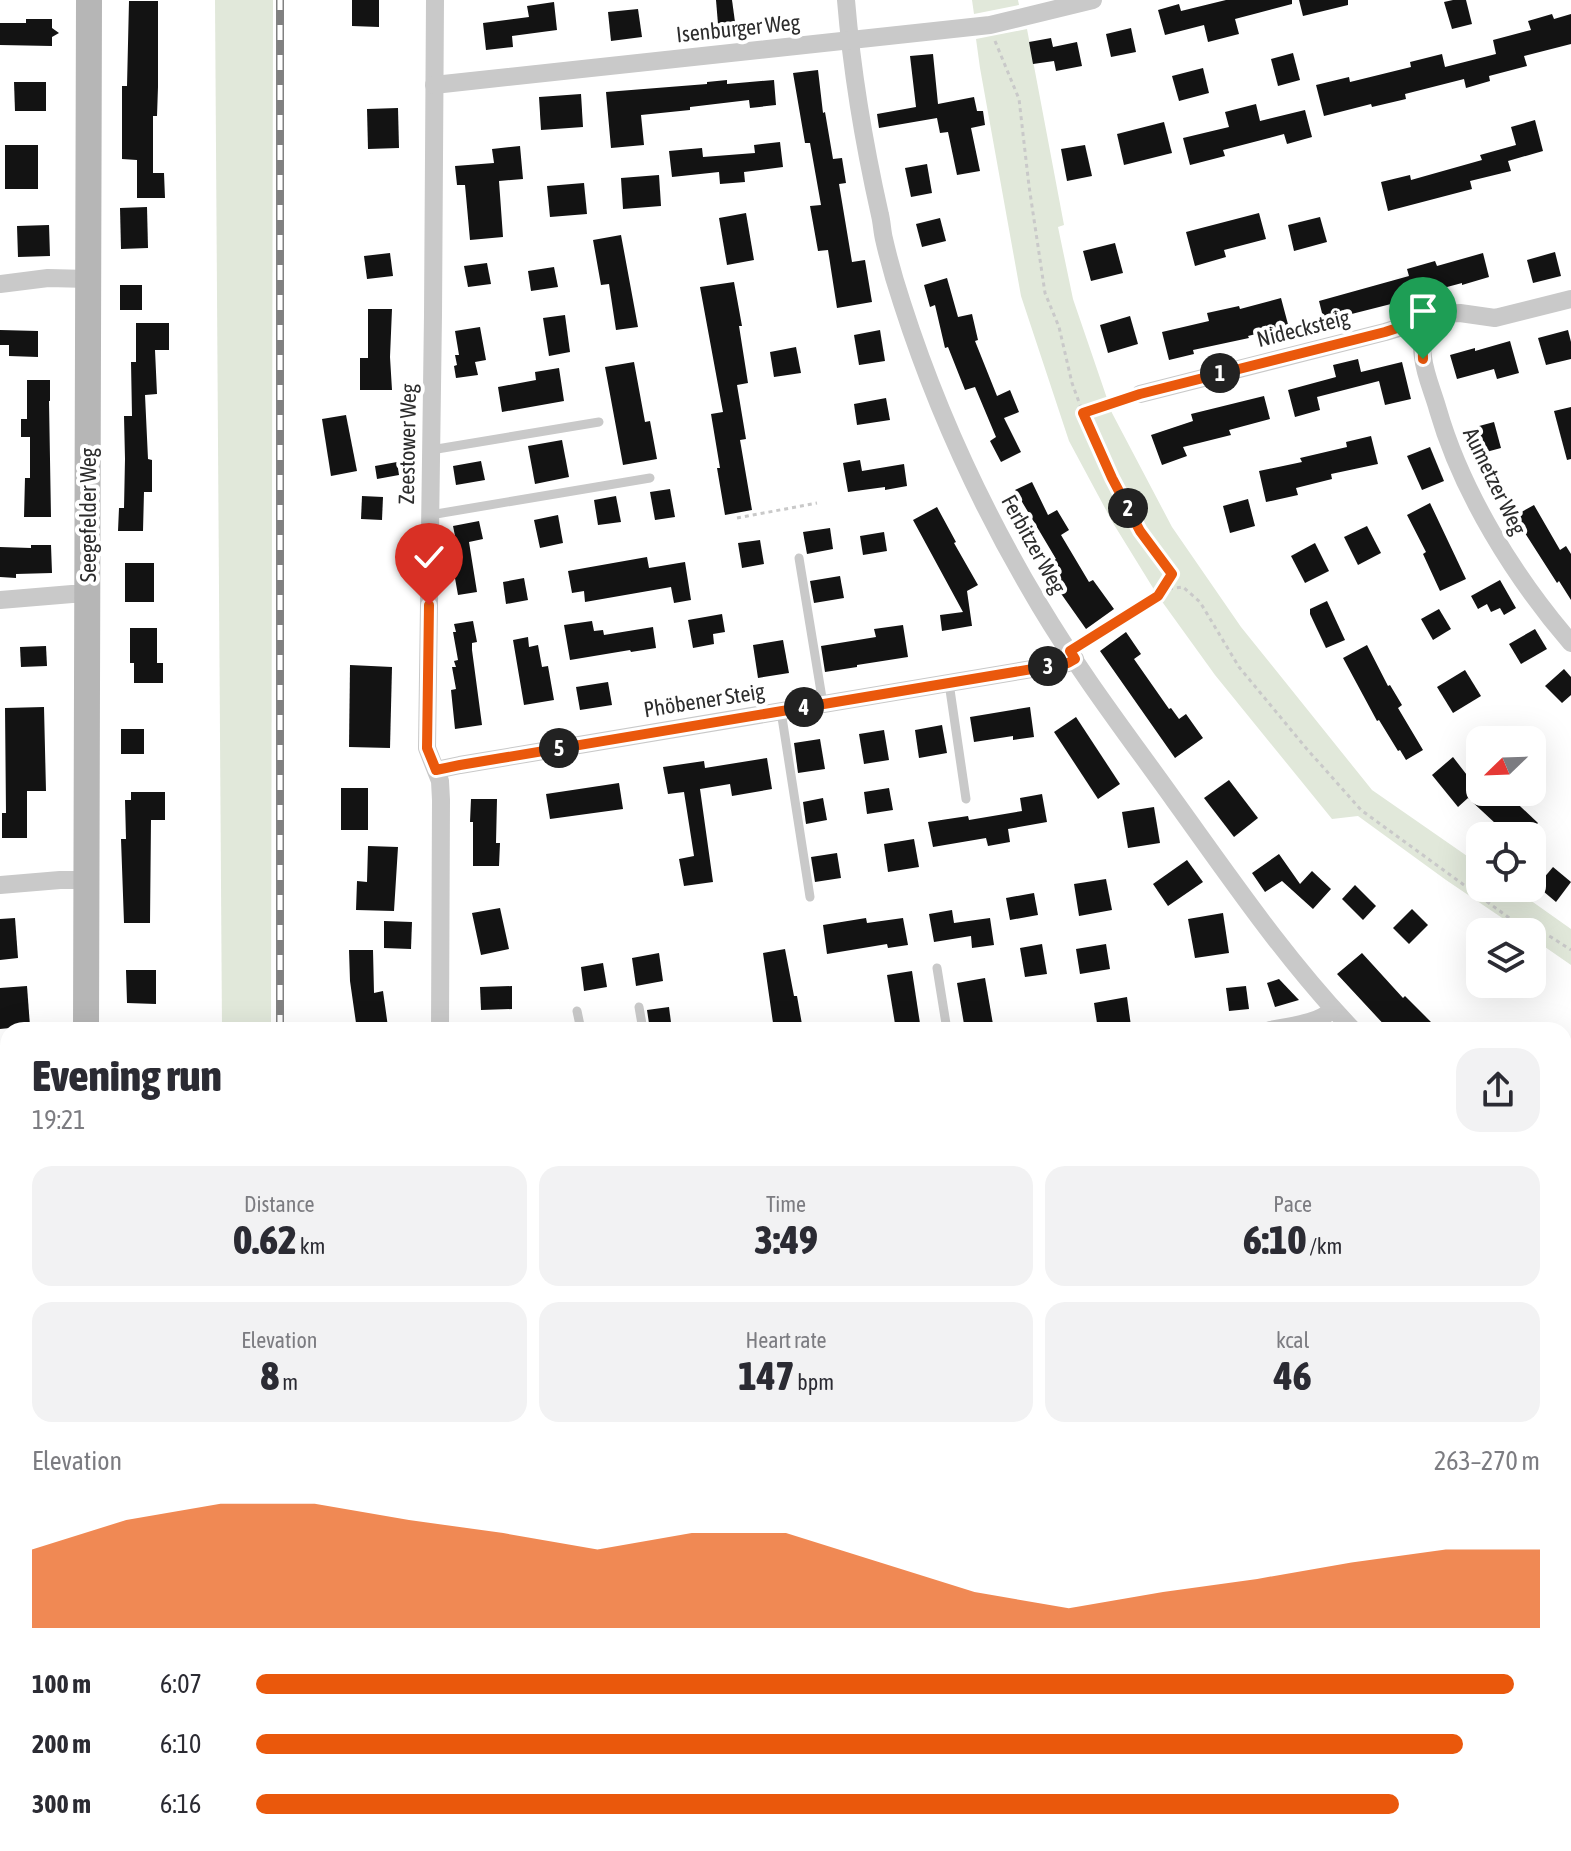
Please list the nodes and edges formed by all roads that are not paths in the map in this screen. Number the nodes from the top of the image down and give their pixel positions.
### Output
1 (89, 0) edge
2 (435, 0) edge
3 (846, 0) edge
4 (1093, 0) edge
5 (850, 40) junction
6 (434, 85) junction
7 (89, 279) junction
8 (0, 284) edge
9 (1571, 299) edge
10 (1422, 320) junction
11 (1140, 394) road end
12 (599, 422) dead end
13 (431, 450) junction
14 (650, 478) dead end
15 (430, 515) junction
16 (799, 558) dead end
17 (89, 594) junction
18 (0, 600) edge
19 (1571, 643) edge
20 (1072, 655) junction
21 (949, 683) junction
22 (823, 704) junction
23 (781, 711) junction
24 (436, 770) junction
25 (966, 799) dead end
26 (87, 880) junction
27 (0, 885) edge
28 (810, 897) dead end
29 (937, 968) dead end
30 (639, 1007) dead end
31 (1333, 1009) junction
32 (577, 1011) dead end
33 (86, 1022) edge
34 (440, 1022) edge
35 (579, 1022) edge
36 (642, 1022) edge
37 (946, 1022) edge
38 (1306, 1022) edge
39 (1345, 1022) edge

1 - 7 street, Seegefelder Weg
2 - 6 street, Zeestower Weg
3 - 5 street, Ferbitzer Weg
4 - 5 street, Isenburger Weg
5 - 6 street, Isenburger Weg
5 - 20 street, Ferbitzer Weg
6 - 13 street, Zeestower Weg
7 - 8 street
7 - 17 street, Seegefelder Weg
9 - 10 street, Nidecksteig
10 - 11 street, Nidecksteig
10 - 19 street, Aumetzer Weg
12 - 13 lane
13 - 15 street, Zeestower Weg
14 - 15 lane
15 - 24 street, Zeestower Weg
16 - 22 lane
17 - 18 street
17 - 26 street, Seegefelder Weg
20 - 21 street, Phöbener Steig
20 - 31 street, Ferbitzer Weg
21 - 22 street, Phöbener Steig
21 - 25 lane
22 - 23 street, Phöbener Steig
23 - 24 street, Phöbener Steig
23 - 28 lane
24 - 34 street, Zeestower Weg
26 - 27 street
26 - 33 street, Seegefelder Weg
29 - 37 lane
30 - 36 lane
31 - 38 street
31 - 39 street, Ferbitzer Weg
32 - 35 lane

